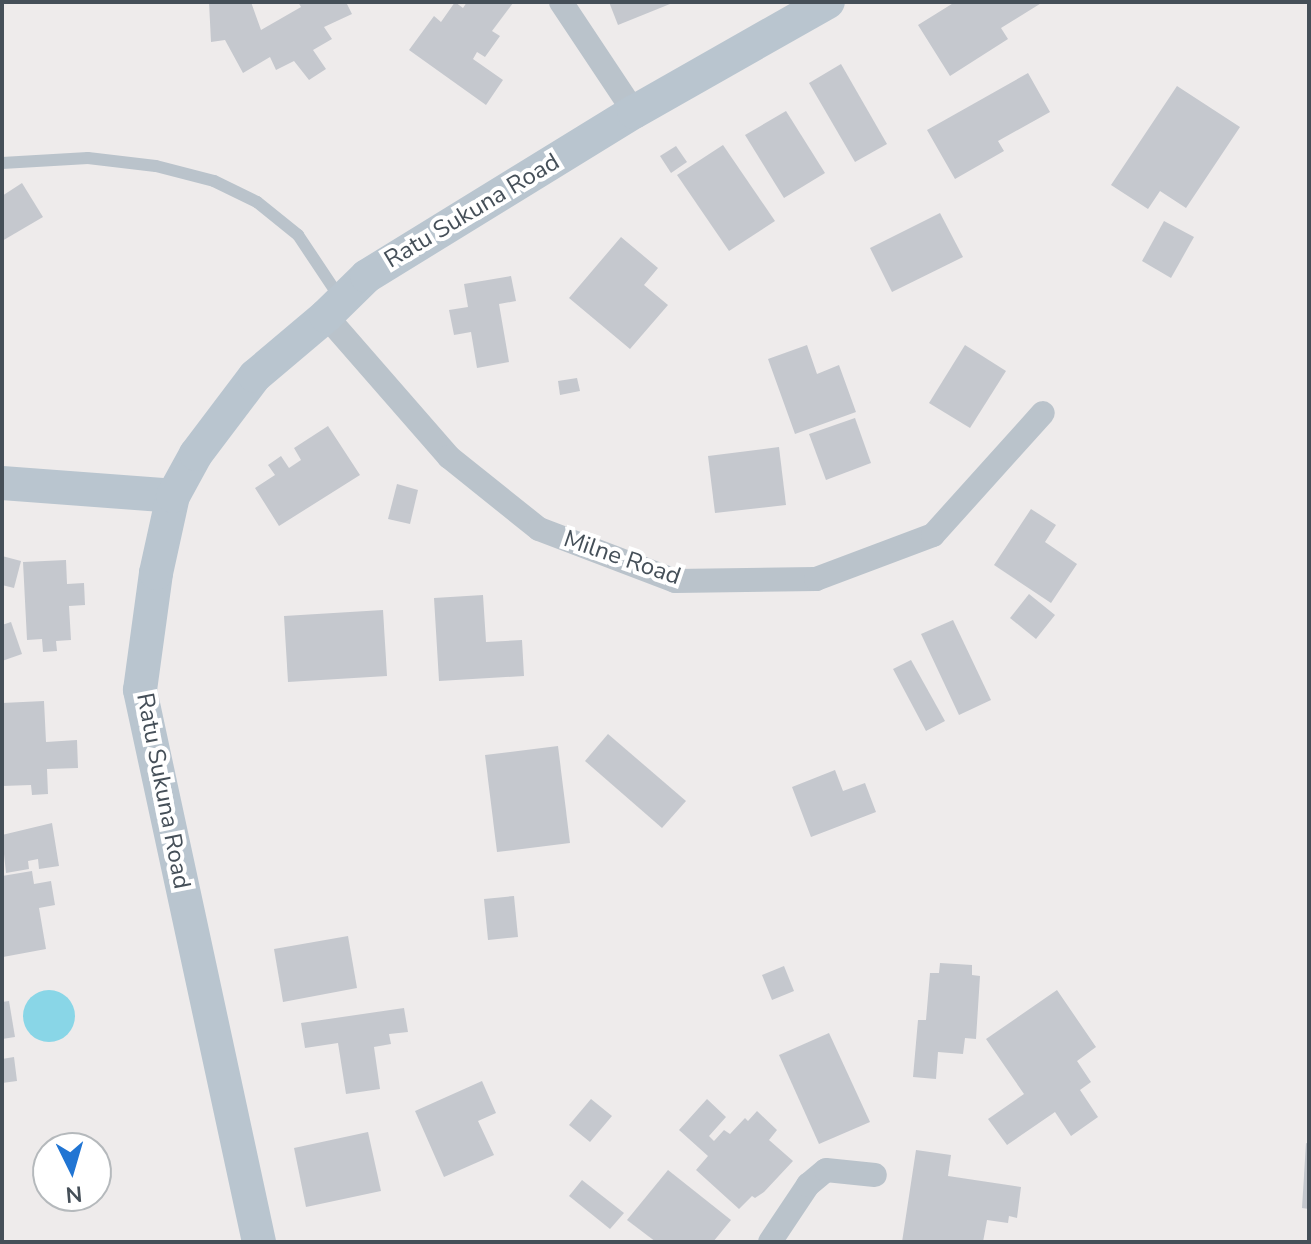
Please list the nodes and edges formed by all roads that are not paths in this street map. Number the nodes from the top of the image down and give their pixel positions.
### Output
1 (561, 2) edge
2 (828, 2) edge
3 (634, 112) junction
4 (2, 163) edge
5 (334, 308) junction
6 (1043, 413) dead end
7 (2, 483) edge
8 (173, 496) junction
9 (875, 1175) dead end
10 (259, 1242) edge
11 (770, 1242) edge

1 - 3 street
2 - 3 main road, Ratu Sukuna Road
3 - 5 main road, Ratu Sukuna Road
4 - 5 lane
5 - 6 street, Milne Road
5 - 8 main road, Ratu Sukuna Road
7 - 8 main road
8 - 10 main road, Ratu Sukuna Road
9 - 11 street

